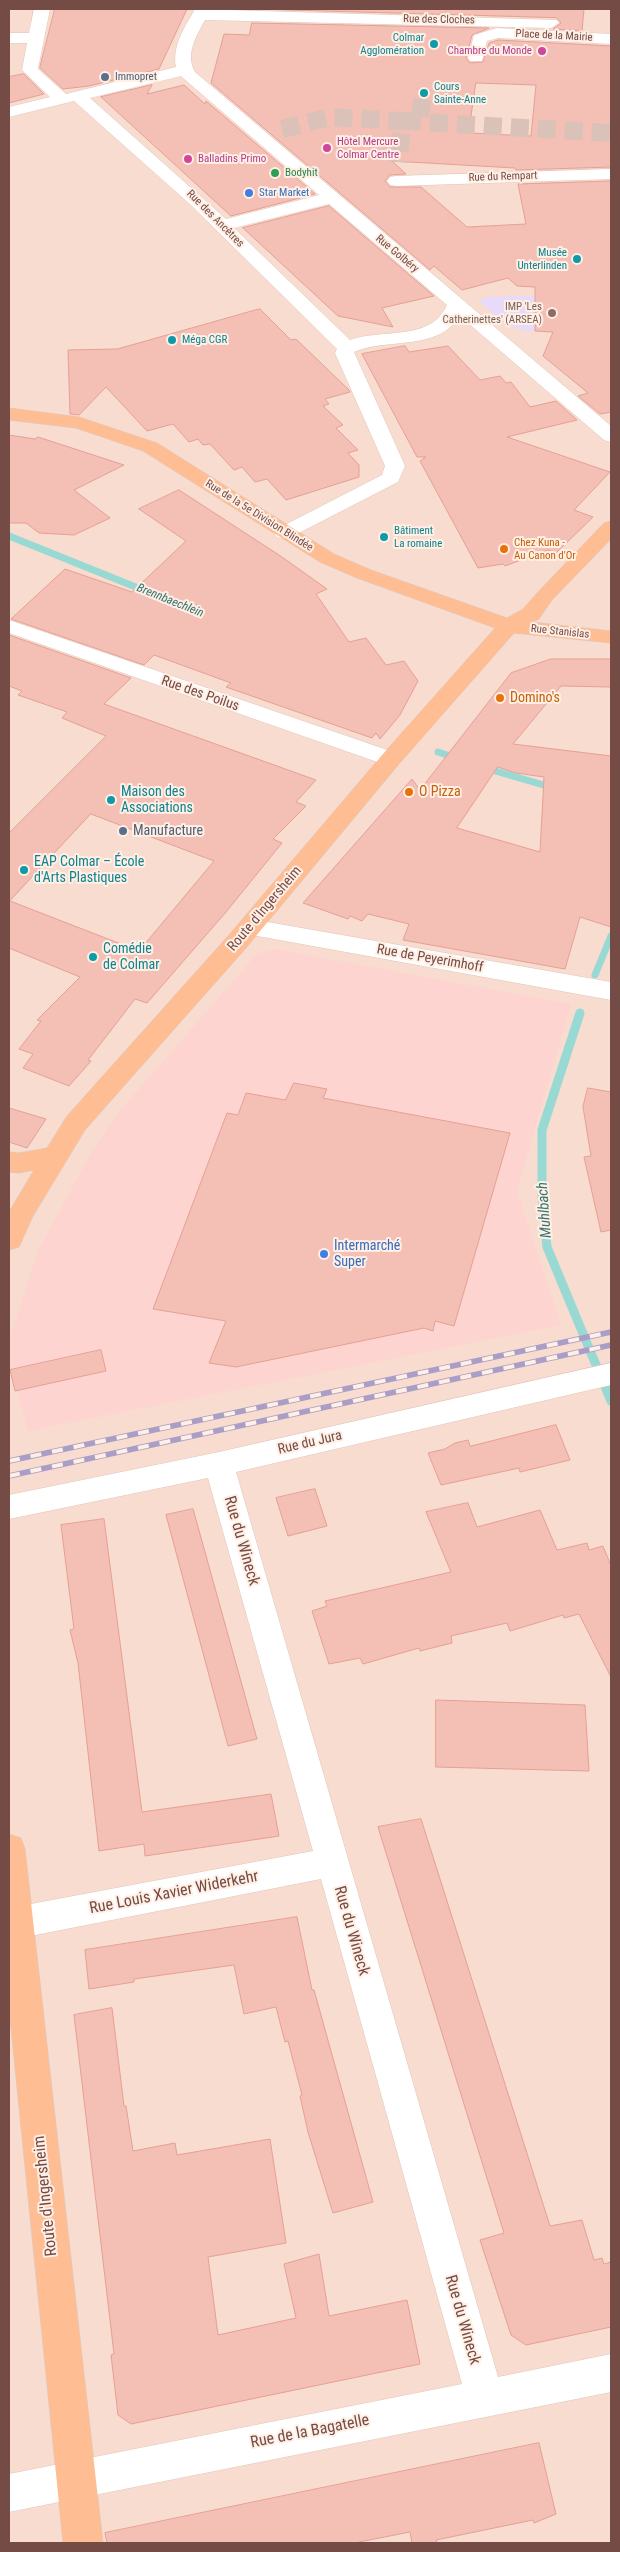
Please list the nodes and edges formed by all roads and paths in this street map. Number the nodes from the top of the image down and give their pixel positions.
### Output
1 (42, 9) edge
2 (201, 12) edge
3 (551, 23) dead end
4 (497, 35) junction
5 (9, 38) edge
6 (36, 38) junction
7 (611, 39) edge
8 (476, 58) dead end
9 (185, 70) junction
10 (70, 98) junction
11 (9, 112) edge
12 (611, 174) edge
13 (396, 181) dead end
14 (330, 198) junction
15 (221, 226) junction
16 (456, 305) junction
17 (347, 348) junction
18 (9, 414) edge
19 (611, 436) edge
20 (611, 527) edge
21 (284, 533) junction
22 (545, 596) junction
23 (9, 626) edge
24 (509, 626) junction
25 (604, 636) edge
26 (391, 759) junction
27 (250, 927) junction
28 (611, 991) edge
29 (56, 1156) junction
30 (9, 1162) edge
31 (15, 1207) edge
32 (9, 1240) edge
33 (598, 1377) edge
34 (219, 1464) junction
35 (14, 1506) edge
36 (9, 1849) edge
37 (332, 1862) junction
38 (15, 1923) junction
39 (611, 2373) edge
40 (485, 2398) junction
41 (76, 2478) junction
42 (9, 2493) edge
43 (83, 2543) edge

1 - 6 street
2 - 4 street, Rue des Cloches
2 - 9 street
3 - 4 street, Rue des Cloches
4 - 7 street, Place de la Mairie
4 - 8 street
5 - 6 street
6 - 10 street, Rue des Ancêtres
9 - 10 street
9 - 14 street, Rue Golbéry
10 - 11 street
10 - 15 street, Rue des Ancêtres
12 - 13 street, Rue du Rempart
14 - 15 street
14 - 16 street, Rue Golbéry
15 - 17 street, Rue des Ancêtres
16 - 17 street
16 - 19 street, Rue Golbéry
17 - 21 street
18 - 21 main road, Rue de la 5e Division Blindée
20 - 22 main road, Route d'Ingersheim
21 - 24 main road, Rue de la 5e Division Blindée
22 - 24 main road, Route d'Ingersheim
22 - 25 main road
23 - 26 street, Rue des Poilus
24 - 25 main road, Rue Stanislas
24 - 26 main road, Route d'Ingersheim
26 - 27 main road, Route d'Ingersheim
27 - 28 street, Rue de Peyerimhoff
27 - 29 main road, Route d'Ingersheim
29 - 30 main road
29 - 31 main road, Route d'Ingersheim
31 - 32 main road, Route d'Ingersheim
33 - 34 street, Rue du Jura
34 - 35 street, Rue du Jura
34 - 37 street, Rue du Wineck
36 - 38 main road, Route d'Ingersheim
37 - 38 street, Rue Louis Xavier Widerkehr
37 - 40 street, Rue du Wineck
38 - 41 main road, Route d'Ingersheim
39 - 40 street, Rue de la Bagatelle
40 - 41 street, Rue de la Bagatelle
41 - 42 street, Rue de la Bagatelle
41 - 43 main road, Route d'Ingersheim

